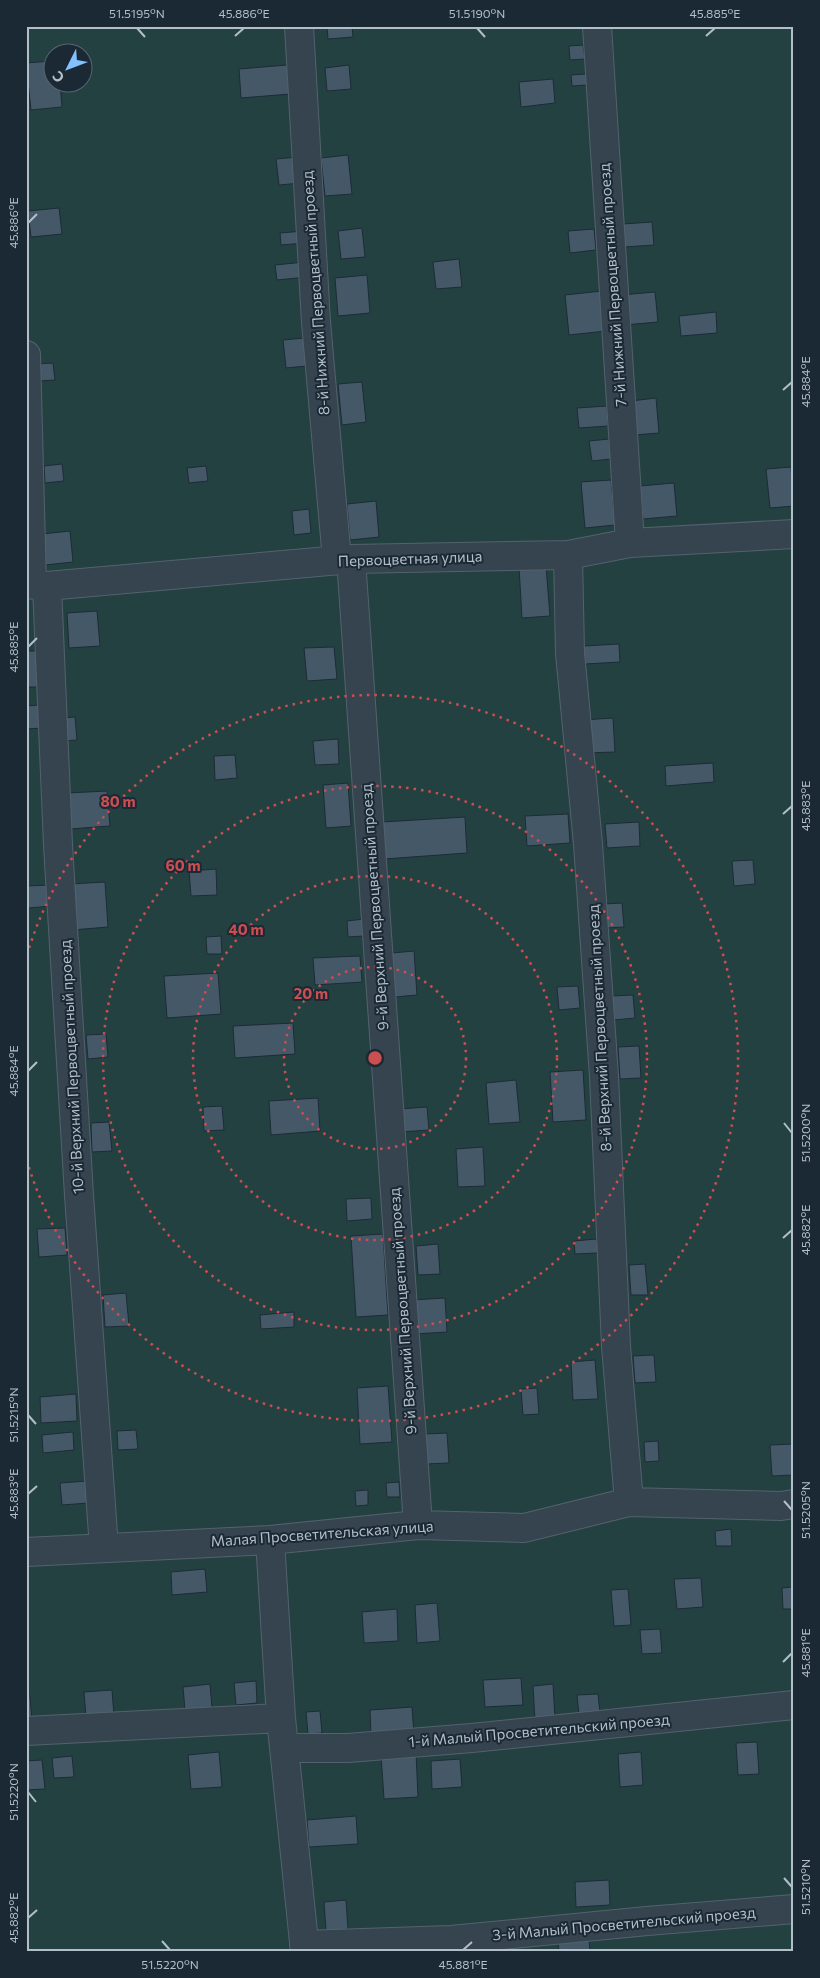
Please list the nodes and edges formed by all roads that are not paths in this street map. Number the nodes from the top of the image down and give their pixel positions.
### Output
1 (299, 26) edge
2 (597, 26) edge
3 (26, 354) edge
4 (794, 534) edge
5 (630, 543) junction
6 (568, 555) junction
7 (344, 560) junction
8 (35, 584) edge
9 (629, 1502) junction
10 (794, 1504) edge
11 (418, 1525) junction
12 (270, 1540) junction
13 (104, 1548) junction
14 (26, 1552) edge
15 (794, 1705) edge
16 (281, 1718) junction
17 (26, 1730) edge
18 (284, 1748) junction
19 (794, 1910) edge
20 (305, 1948) edge

1 - 7 lane, 8-й Нижний Первоцветный проезд
2 - 5 lane, 7-й Нижний Первоцветный проезд
3 - 8 lane, 10-й Верхний Первоцветный проезд
4 - 5 lane, Первоцветная улица
5 - 6 lane, Первоцветная улица
6 - 7 lane, Первоцветная улица
6 - 9 lane, 8-й Верхний Первоцветный проезд
7 - 8 lane, Первоцветная улица
7 - 11 lane, 9-й Верхний Первоцветный проезд
8 - 13 lane, 10-й Верхний Первоцветный проезд
9 - 10 lane, Малая Просветительская улица
9 - 11 lane, Малая Просветительская улица
11 - 12 lane, Малая Просветительская улица
12 - 13 lane, Малая Просветительская улица
12 - 16 lane
13 - 14 lane, Малая Просветительская улица
15 - 18 lane, 1-й Малый Просветительский проезд
16 - 17 lane
16 - 18 lane
18 - 20 lane
19 - 20 lane, 3-й Малый Просветительский проезд

